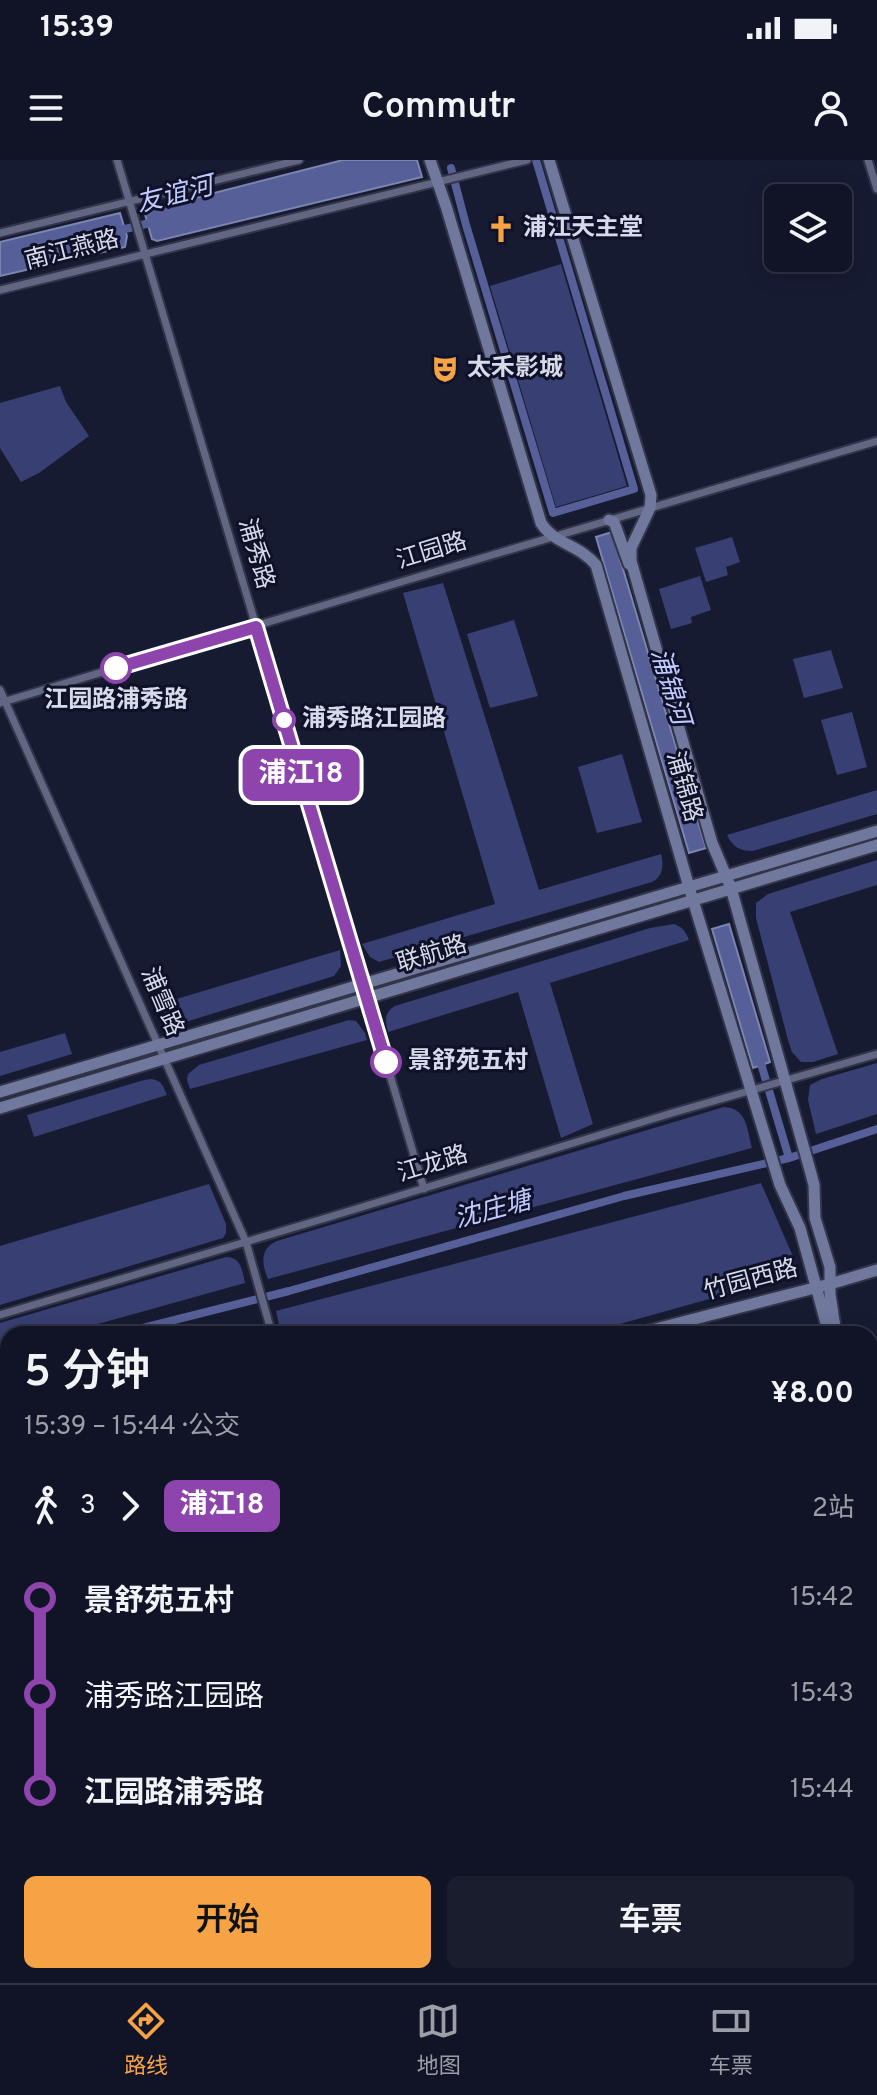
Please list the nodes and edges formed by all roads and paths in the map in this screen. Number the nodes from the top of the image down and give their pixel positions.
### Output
1 (117, 160) edge
2 (299, 160) edge
3 (430, 160) edge
4 (527, 160) edge
5 (549, 160) edge
6 (868, 160) edge
7 (438, 178) junction
8 (877, 189) edge
9 (131, 206) junction
10 (0, 233) edge
11 (145, 253) junction
12 (0, 290) edge
13 (877, 441) edge
14 (650, 508) junction
15 (609, 520) junction
16 (552, 538) junction
17 (634, 575) junction
18 (256, 627) junction
19 (0, 690) edge
20 (3, 702) edge
21 (877, 831) edge
22 (877, 845) edge
23 (722, 877) junction
24 (726, 890) junction
25 (694, 892) junction
26 (363, 984) junction
27 (366, 998) junction
28 (158, 1046) junction
29 (877, 1054) edge
30 (164, 1059) junction
31 (787, 1081) junction
32 (753, 1091) junction
33 (0, 1092) edge
34 (0, 1108) edge
35 (424, 1189) junction
36 (246, 1242) junction
37 (877, 1270) edge
38 (830, 1284) junction
39 (817, 1286) junction
40 (0, 1315) edge
41 (270, 1326) edge
42 (666, 1326) edge
43 (827, 1326) edge
44 (835, 1326) edge

1 - 9 street, 浦秀路
2 - 9 street
3 - 7 main road
4 - 7 street, 南江燕路
5 - 14 main road
6 - 8 street
7 - 11 street, 南江燕路
7 - 16 main road
9 - 10 street
9 - 11 street, 浦秀路
11 - 12 street, 南江燕路
11 - 18 street, 浦秀路
13 - 14 street, 江园路
14 - 15 street, 江园路
14 - 17 main road, 浦锦路
15 - 16 street, 江园路
15 - 17 main road, 浦锦路
16 - 18 street, 江园路
16 - 25 main road, 浦锦路
17 - 23 main road, 浦锦路
18 - 20 street, 江园路
18 - 26 street, 浦秀路
19 - 20 street, 浦雪路
20 - 28 street, 浦雪路
21 - 23 main road, 联航路
22 - 24 main road, 联航路
23 - 24 main road, 浦锦路
23 - 25 main road, 联航路
24 - 25 main road, 联航路
24 - 31 main road, 浦锦路
25 - 26 main road, 联航路
25 - 27 main road, 联航路
25 - 32 main road, 浦锦路
26 - 27 street, 浦秀路
26 - 28 main road, 联航路
27 - 30 main road, 联航路
27 - 35 street, 浦秀路
28 - 30 street, 浦雪路
28 - 33 main road, 联航路
29 - 31 street, 江龙路
30 - 34 main road, 联航路
30 - 36 street, 浦雪路
31 - 32 street, 江龙路
31 - 38 main road, 浦锦路
32 - 35 street, 江龙路
32 - 39 main road, 浦锦路
35 - 36 street, 江龙路
36 - 40 street, 江龙路
36 - 41 street, 浦雪路
37 - 38 main road, 竹园西路
38 - 39 main road, 竹园西路
38 - 44 main road, 浦锦路
39 - 42 main road, 竹园西路
39 - 43 main road

